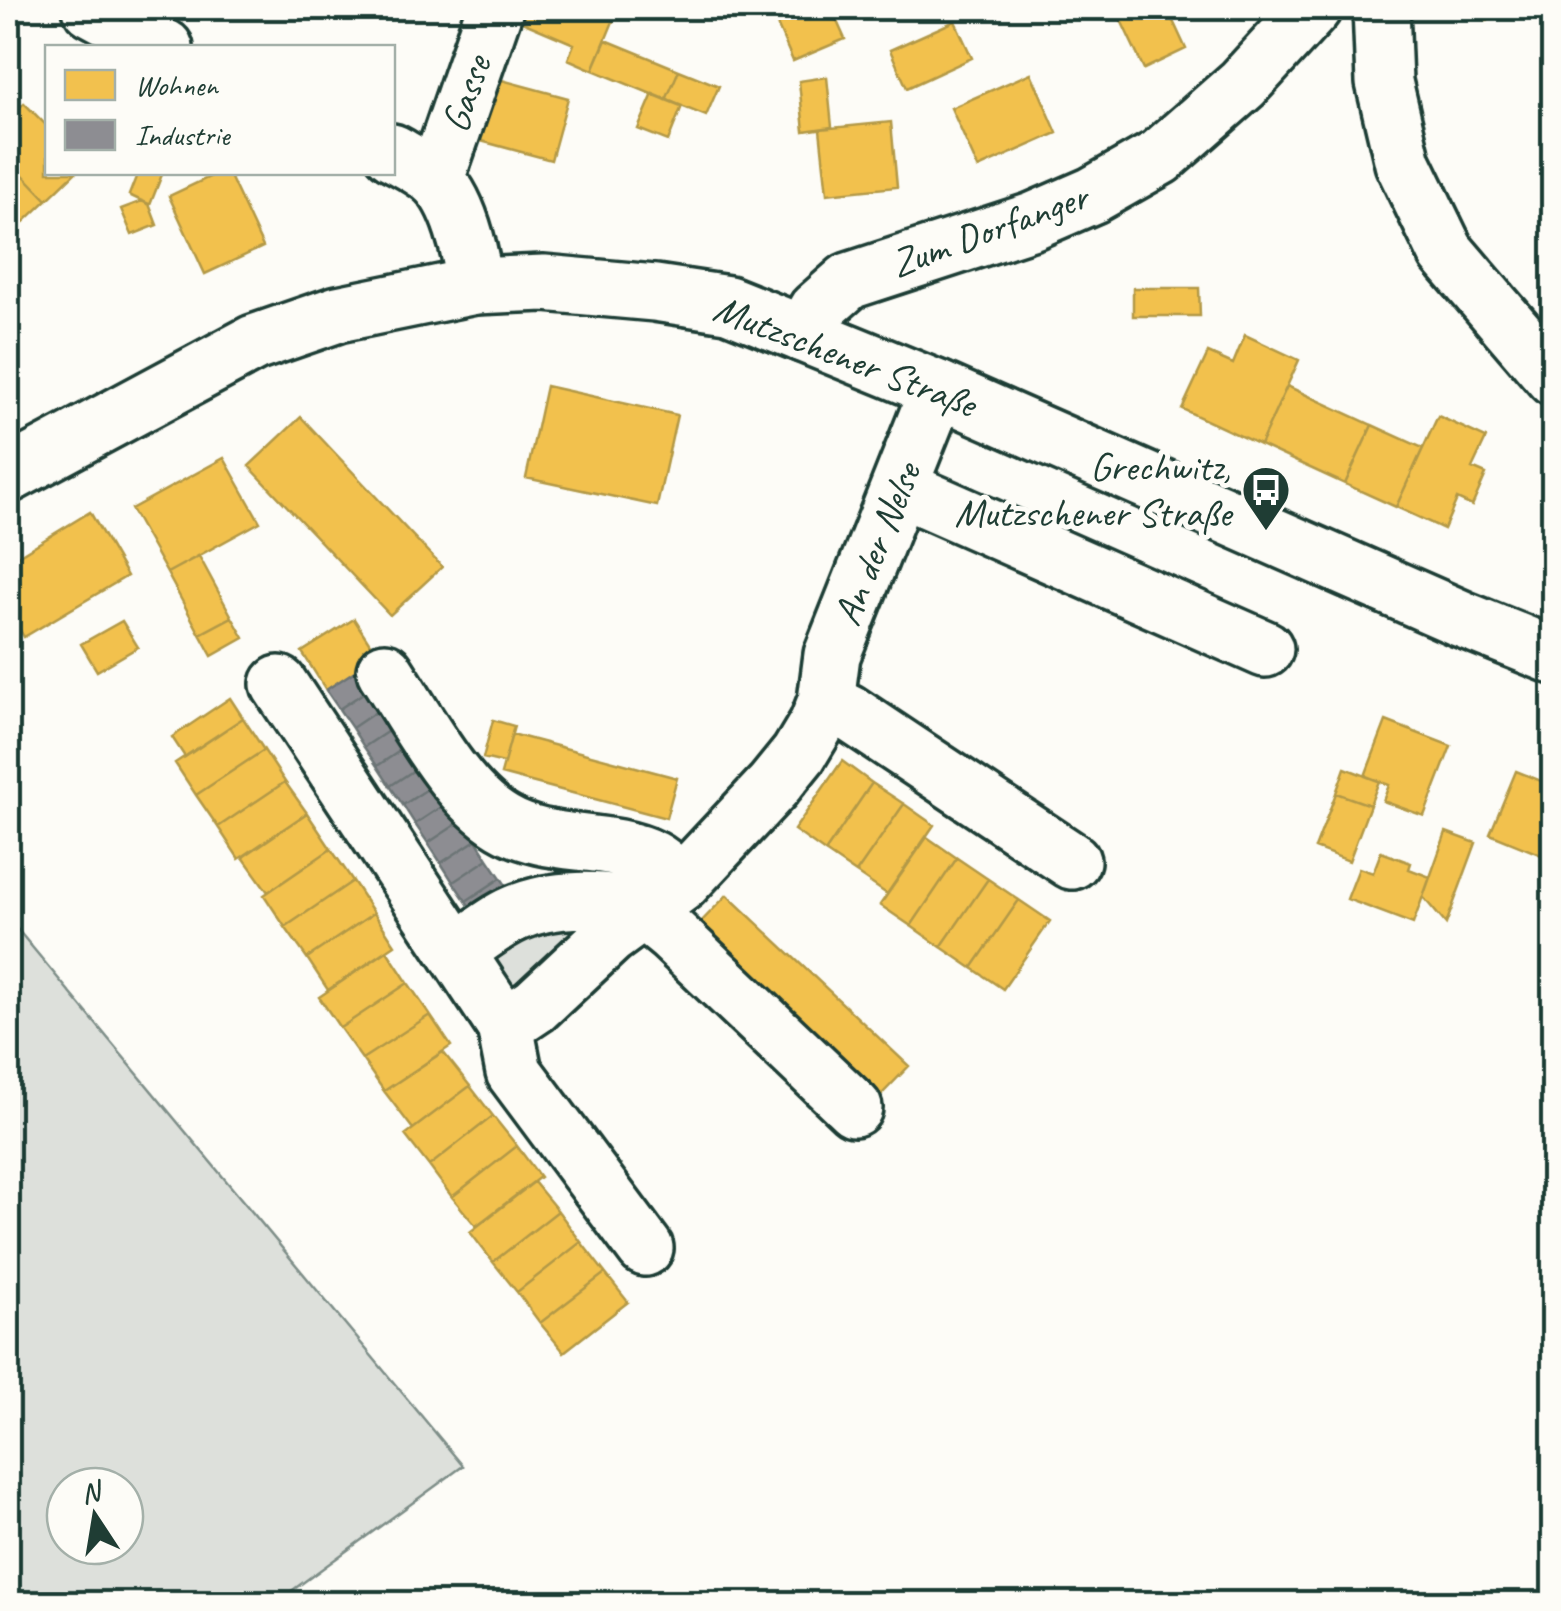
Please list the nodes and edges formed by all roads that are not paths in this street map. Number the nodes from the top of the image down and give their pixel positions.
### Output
1 (90, 8) edge
2 (495, 8) edge
3 (1313, 8) edge
4 (1381, 8) edge
5 (160, 45) edge
6 (414, 166) edge
7 (475, 286) junction
8 (803, 334) junction
9 (1554, 378) edge
10 (938, 390) junction
11 (8, 475) edge
12 (900, 488) junction
13 (1265, 649) dead end
14 (1554, 656) edge
15 (385, 671) dead end
16 (279, 684) dead end
17 (826, 702) junction
18 (1072, 861) dead end
19 (663, 898) junction
20 (456, 952) junction
21 (504, 1026) junction
22 (854, 1108) dead end
23 (644, 1248) dead end

1 - 5 street
2 - 6 street, Gasse
3 - 8 street, Zum Dorfanger
4 - 9 street
6 - 7 street
7 - 8 street, Mutzschener Straße
7 - 11 street, Mutzschener Straße
8 - 10 street, Mutzschener Straße
10 - 12 street, An der Nelse
10 - 14 street, Mutzschener Straße
12 - 13 street
12 - 17 street, An der Nelse
15 - 19 street
16 - 20 street
17 - 18 street
17 - 19 street, An der Nelse
19 - 20 street
19 - 21 street, An der Nelse
19 - 22 street
20 - 21 street
21 - 23 street

